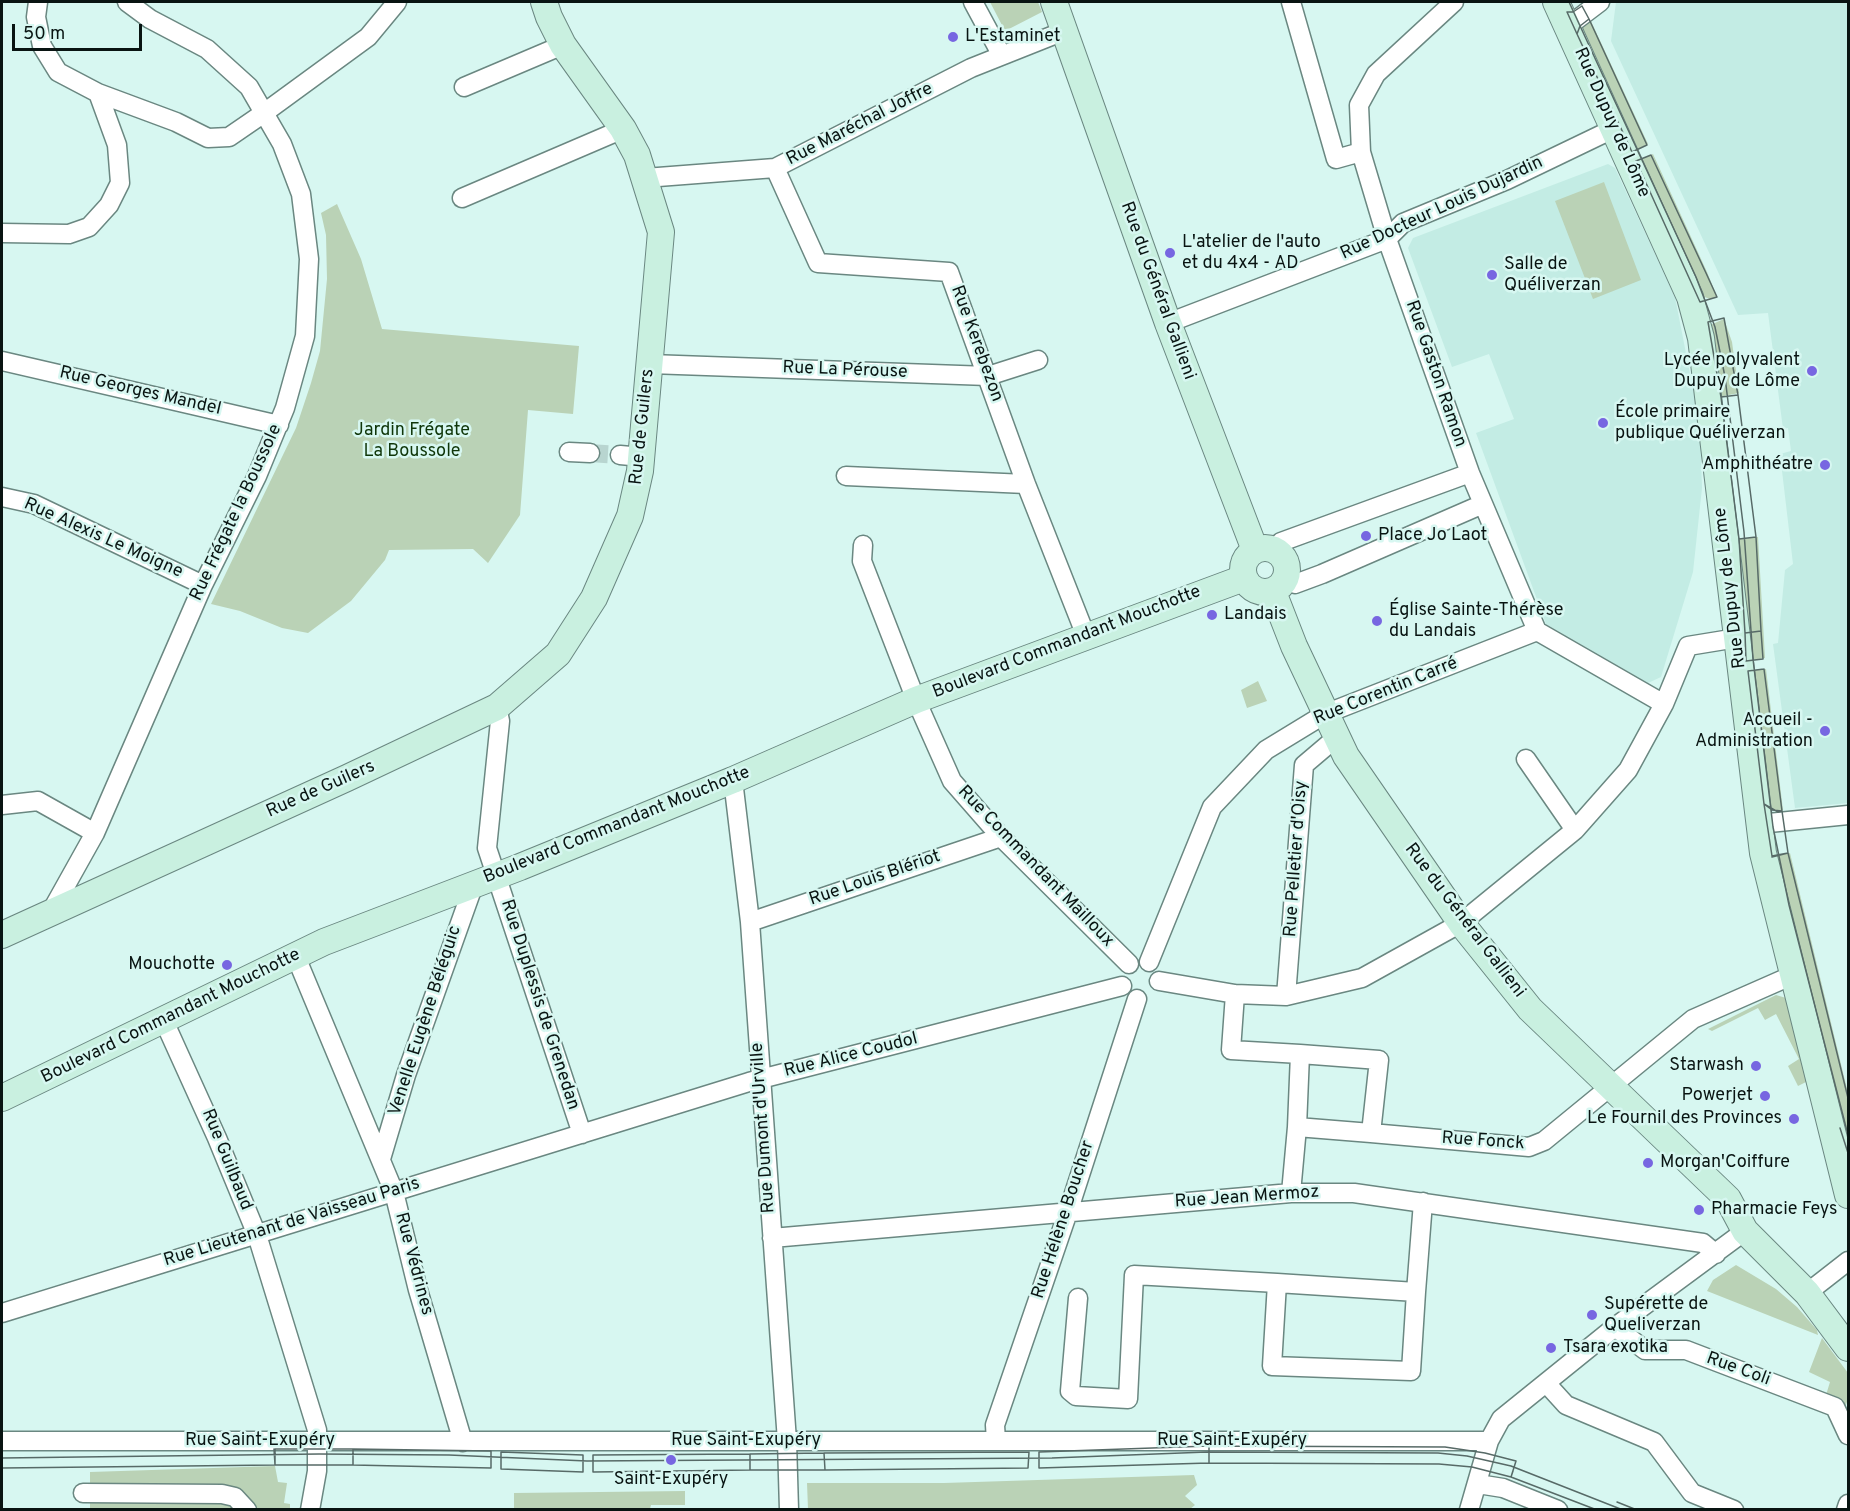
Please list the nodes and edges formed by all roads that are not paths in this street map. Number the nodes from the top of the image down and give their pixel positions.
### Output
1 (39, 2) edge
2 (127, 2) edge
3 (397, 2) edge
4 (544, 2) edge
5 (974, 2) edge
6 (1054, 2) edge
7 (1291, 2) edge
8 (1454, 2) edge
9 (1556, 2) edge
10 (1600, 2) edge
11 (1568, 27) junction
12 (1064, 31) junction
13 (563, 45) junction
14 (1001, 54) junction
15 (464, 87) dead end
16 (98, 93) junction
17 (264, 113) junction
18 (622, 129) junction
19 (1612, 129) junction
20 (1360, 152) junction
21 (775, 168) junction
22 (645, 177) junction
23 (462, 198) dead end
24 (2, 233) edge
25 (1387, 239) junction
26 (1168, 323) junction
27 (1038, 360) dead end
28 (2, 361) edge
29 (650, 364) junction
30 (988, 376) junction
31 (279, 426) junction
32 (569, 452) dead end
33 (590, 453) tunnel mouth
34 (1470, 473) junction
35 (846, 476) dead end
36 (1026, 484) junction
37 (2, 496) edge
38 (1483, 504) junction
39 (863, 545) dead end
40 (1264, 550) junction
41 (1244, 578) junction
42 (203, 585) junction
43 (1279, 586) junction
44 (1537, 631) junction
45 (1086, 636) junction
46 (1737, 639) junction
47 (916, 700) junction
48 (1664, 704) junction
49 (497, 707) junction
50 (1325, 714) junction
51 (1338, 737) junction
52 (1526, 759) dead end
53 (733, 780) junction
54 (2, 805) edge
55 (1848, 815) edge
56 (1759, 824) junction
57 (1575, 830) junction
58 (95, 833) junction
59 (1001, 837) junction
60 (485, 880) junction
61 (52, 910) junction
62 (750, 922) junction
63 (1461, 923) junction
64 (2, 935) edge
65 (296, 957) junction
66 (1149, 962) junction
67 (1129, 964) junction
68 (1793, 975) junction
69 (1159, 981) junction
70 (1122, 986) junction
71 (1235, 994) junction
72 (1286, 996) junction
73 (1137, 999) junction
74 (164, 1021) junction
75 (1300, 1054) junction
76 (761, 1079) junction
77 (1611, 1085) junction
78 (2, 1098) edge
79 (1297, 1127) junction
80 (1371, 1133) junction
81 (582, 1134) junction
82 (381, 1159) junction
83 (394, 1192) junction
84 (1291, 1193) junction
85 (1848, 1195) edge
86 (1728, 1199) junction
87 (1423, 1202) junction
88 (1068, 1212) junction
89 (1745, 1231) junction
90 (257, 1235) junction
91 (772, 1238) junction
92 (1716, 1254) junction
93 (1848, 1262) edge
94 (1278, 1283) junction
95 (1812, 1289) junction
96 (1416, 1292) junction
97 (1078, 1298) dead end
98 (2, 1313) edge
99 (1848, 1322) edge
100 (1615, 1327) junction
101 (1848, 1348) edge
102 (1546, 1383) junction
103 (1848, 1435) edge
104 (2, 1441) edge
105 (319, 1441) junction
106 (788, 1441) junction
107 (996, 1441) junction
108 (1490, 1441) junction
109 (463, 1442) junction
110 (1478, 1484) junction
111 (83, 1493) dead end
112 (1848, 1504) edge
113 (247, 1509) edge
114 (310, 1509) edge
115 (789, 1509) edge
116 (1469, 1509) edge
117 (1558, 1509) edge
118 (1734, 1509) edge
119 (1846, 1509) edge

1 - 16 street
2 - 17 street, Rue Frégate la Boussole
3 - 17 street
4 - 13 main road, Rue de Guilers
5 - 14 street
6 - 12 main road, Rue du Général Gallieni
7 - 20 street
8 - 20 street, Rue Gaston Ramon
9 - 11 main road, Rue Dupuy de Lôme
10 - 11 street
11 - 19 main road, Rue Dupuy de Lôme
12 - 14 street, Rue Maréchal Joffre
12 - 26 main road, Rue du Général Gallieni
13 - 15 street
13 - 18 main road, Rue de Guilers
14 - 21 street, Rue Maréchal Joffre
16 - 17 street
16 - 24 street
17 - 31 street, Rue Frégate la Boussole
18 - 22 main road, Rue de Guilers
18 - 23 street
19 - 25 street, Rue Docteur Louis Dujardin
19 - 46 main road, Rue Dupuy de Lôme
20 - 25 street, Rue Gaston Ramon
21 - 22 street, Rue Maréchal Joffre
21 - 30 street, Rue Kerebezon
22 - 29 main road, Rue de Guilers
25 - 26 street, Rue Docteur Louis Dujardin
25 - 34 street, Rue Gaston Ramon
26 - 40 main road, Rue du Général Gallieni
27 - 30 street, Rue La Pérouse
28 - 31 street, Rue Georges Mandel
29 - 30 street, Rue La Pérouse
29 - 49 main road, Rue de Guilers
30 - 36 street, Rue Kerebezon
31 - 42 street, Rue Frégate la Boussole
32 - 33 street
34 - 38 street, Rue Gaston Ramon
34 - 40 street
35 - 36 street
36 - 45 street, Rue Kerebezon
37 - 42 street, Rue Alexis Le Moigne
38 - 43 street
38 - 44 street, Rue Gaston Ramon
39 - 47 street, Rue Commandant Mailloux
40 - 41 main road
40 - 43 main road, Rue du Général Gallieni
41 - 43 main road
41 - 45 main road, Boulevard Commandant Mouchotte
42 - 58 street, Rue Frégate la Boussole
43 - 50 main road, Rue du Général Gallieni
44 - 48 street
44 - 50 street, Rue Corentin Carré
45 - 47 main road, Boulevard Commandant Mouchotte
46 - 48 street
46 - 56 main road, Rue Dupuy de Lôme
47 - 53 main road, Boulevard Commandant Mouchotte
47 - 59 street, Rue Commandant Mailloux
48 - 57 street
49 - 60 street, Rue Duplessis de Grenedan
49 - 61 main road, Rue de Guilers
50 - 51 main road, Rue du Général Gallieni
50 - 66 street, Rue Corentin Carré
51 - 63 main road, Rue du Général Gallieni
51 - 72 street, Rue Pelletier d'Oisy
52 - 57 street
53 - 60 main road, Boulevard Commandant Mouchotte
53 - 62 street, Rue Dumont d'Urville
54 - 58 street
55 - 56 street
56 - 68 main road, Rue Dupuy de Lôme
57 - 63 street
58 - 61 street, Rue Frégate la Boussole
59 - 62 street, Rue Louis Blériot
59 - 67 street, Rue Commandant Mailloux
60 - 65 main road, Boulevard Commandant Mouchotte
60 - 81 street, Rue Duplessis de Grenedan
60 - 82 street, Venelle Eugène Béléguic
61 - 64 main road, Rue de Guilers
62 - 76 street, Rue Dumont d'Urville
63 - 72 street
63 - 77 main road, Rue du Général Gallieni
65 - 74 main road, Boulevard Commandant Mouchotte
65 - 82 street, Rue Védrines
66 - 67 street
66 - 69 street
67 - 70 street
68 - 77 street, Rue Fonck
68 - 85 main road, Rue Dupuy de Lôme
69 - 71 street
69 - 73 street
70 - 73 street
70 - 76 street, Rue Alice Coudol
71 - 72 street
71 - 75 street
73 - 88 street, Rue Hélène Boucher
74 - 78 main road, Boulevard Commandant Mouchotte
74 - 90 street, Rue Guilbaud
75 - 79 street
75 - 80 street
76 - 81 street, Rue Alice Coudol
76 - 91 street, Rue Dumont d'Urville
77 - 80 street, Rue Fonck
77 - 86 main road, Rue du Général Gallieni
79 - 80 street, Rue Fonck
79 - 84 street
81 - 83 street, Rue Lieutenant de Vaisseau Paris
82 - 83 street, Rue Védrines
83 - 90 street, Rue Lieutenant de Vaisseau Paris
83 - 109 street, Rue Védrines
84 - 87 street, Rue Jean Mermoz
84 - 88 street, Rue Jean Mermoz
86 - 89 main road, Rue du Général Gallieni
86 - 95 main road, Rue du Général Gallieni
87 - 92 street, Rue Jean Mermoz
87 - 96 street
88 - 91 street, Rue Jean Mermoz
88 - 107 street, Rue Hélène Boucher
89 - 92 street
89 - 95 main road, Rue du Général Gallieni
90 - 98 street, Rue Lieutenant de Vaisseau Paris
90 - 105 street, Rue Guilbaud
91 - 106 street, Rue Dumont d'Urville
92 - 100 street
93 - 95 street
94 - 96 street
94 - 96 street
94 - 97 street
95 - 99 main road, Rue du Général Gallieni
95 - 101 main road, Rue du Général Gallieni
100 - 102 street
100 - 103 street, Rue Coli
102 - 108 street
102 - 118 street
104 - 105 street, Rue Saint-Exupéry
105 - 109 street, Rue Saint-Exupéry
105 - 114 street
106 - 107 street, Rue Saint-Exupéry
106 - 109 street, Rue Saint-Exupéry
106 - 115 street, Rue Dumont d'Urville
107 - 108 street, Rue Saint-Exupéry
108 - 110 street
110 - 116 street
110 - 117 street
111 - 113 street
112 - 119 street

